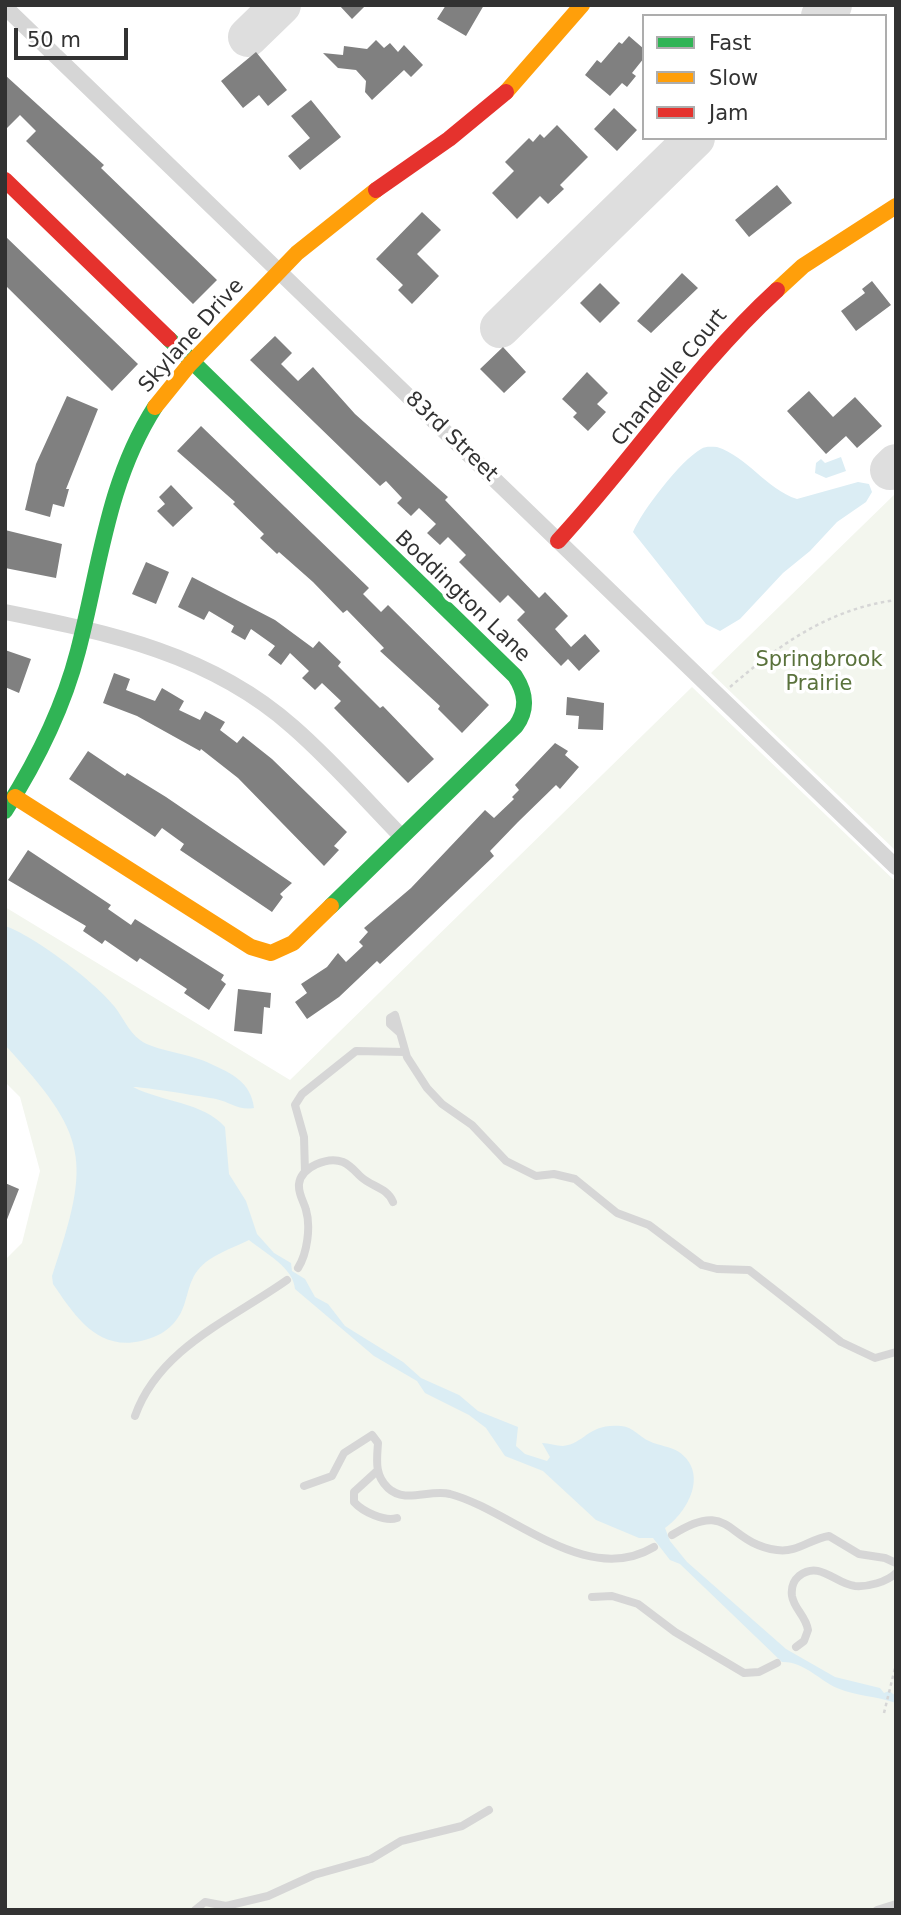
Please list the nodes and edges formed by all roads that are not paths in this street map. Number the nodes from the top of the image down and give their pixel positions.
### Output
1 (582, 5) edge
2 (5, 7) edge
3 (5, 180) edge
4 (896, 206) edge
5 (280, 271) junction
6 (191, 363) junction
7 (558, 541) junction
8 (5, 612) edge
9 (84, 628) junction
10 (10, 804) edge
11 (402, 837) junction
12 (896, 867) edge
13 (399, 1032) dead end
14 (405, 1052) junction
15 (305, 1172) junction
16 (393, 1202) dead end
17 (298, 1268) dead end
18 (286, 1280) dead end
19 (896, 1352) edge
20 (135, 1416) dead end
21 (377, 1471) junction
22 (304, 1486) dead end
23 (397, 1518) dead end
24 (672, 1535) dead end
25 (654, 1547) dead end
26 (896, 1563) edge
27 (896, 1573) edge
28 (592, 1597) dead end
29 (796, 1647) dead end
30 (777, 1662) dead end
31 (489, 1810) dead end
32 (896, 1904) edge
33 (195, 1910) edge
34 (877, 1910) edge

1 - 5 street, Skylane Drive
2 - 5 street, 83rd Street
3 - 6 street, Boddington Lane
4 - 7 street, Chandelle Court
5 - 6 street, Skylane Drive
5 - 7 street, 83rd Street
6 - 9 street, Skylane Drive
6 - 11 street, Boddington Lane
7 - 12 street, 83rd Street
8 - 9 street
9 - 10 street, Skylane Drive
9 - 11 street
10 - 11 street, Boddington Lane
13 - 14 lane
14 - 15 lane
14 - 19 lane
15 - 16 lane
15 - 17 lane
18 - 20 lane
21 - 22 lane
21 - 23 lane
21 - 25 lane
24 - 26 lane
27 - 29 lane
28 - 30 lane
31 - 33 lane
32 - 34 lane

